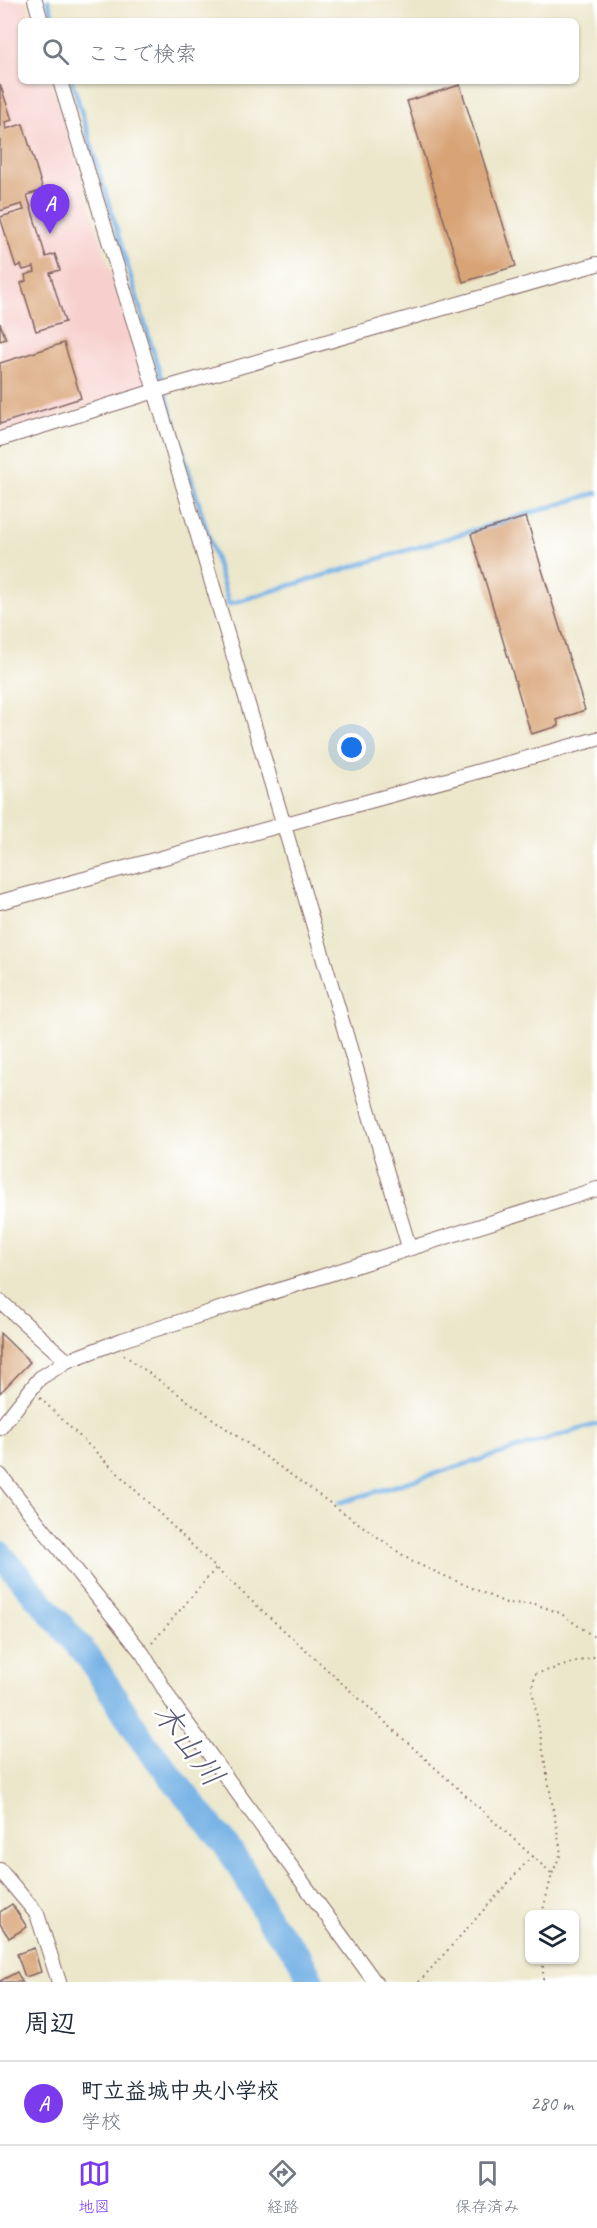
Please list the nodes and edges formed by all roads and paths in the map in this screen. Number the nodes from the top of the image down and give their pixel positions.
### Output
1 (35, 0) edge
2 (41, 18) edge
3 (61, 84) edge
4 (597, 264) edge
5 (155, 391) junction
6 (0, 439) edge
7 (597, 739) edge
8 (284, 825) junction
9 (0, 902) edge
10 (597, 1189) edge
11 (409, 1248) junction
12 (0, 1301) edge
13 (110, 1345) junction
14 (67, 1361) junction
15 (30, 1390) junction
16 (0, 1428) edge
17 (0, 1475) edge
18 (216, 1568) junction
19 (597, 1639) edge
20 (143, 1654) junction
21 (597, 1656) edge
22 (533, 1855) junction
23 (0, 1870) edge
24 (552, 1874) junction
25 (543, 1910) edge
26 (543, 1964) edge
27 (59, 1982) edge
28 (375, 1982) edge
29 (419, 1982) edge
30 (543, 1982) edge

1 - 2 street
3 - 5 street
4 - 5 street
5 - 6 street
5 - 8 street
7 - 8 street
8 - 9 street
8 - 11 street
10 - 11 street
11 - 13 street
12 - 14 street
13 - 14 street
13 - 19 path
14 - 15 street
15 - 16 street
15 - 18 path
17 - 20 street
18 - 20 path
18 - 22 path
20 - 28 street
21 - 24 path
22 - 24 path
22 - 29 path
23 - 27 street
24 - 25 path
26 - 30 path

